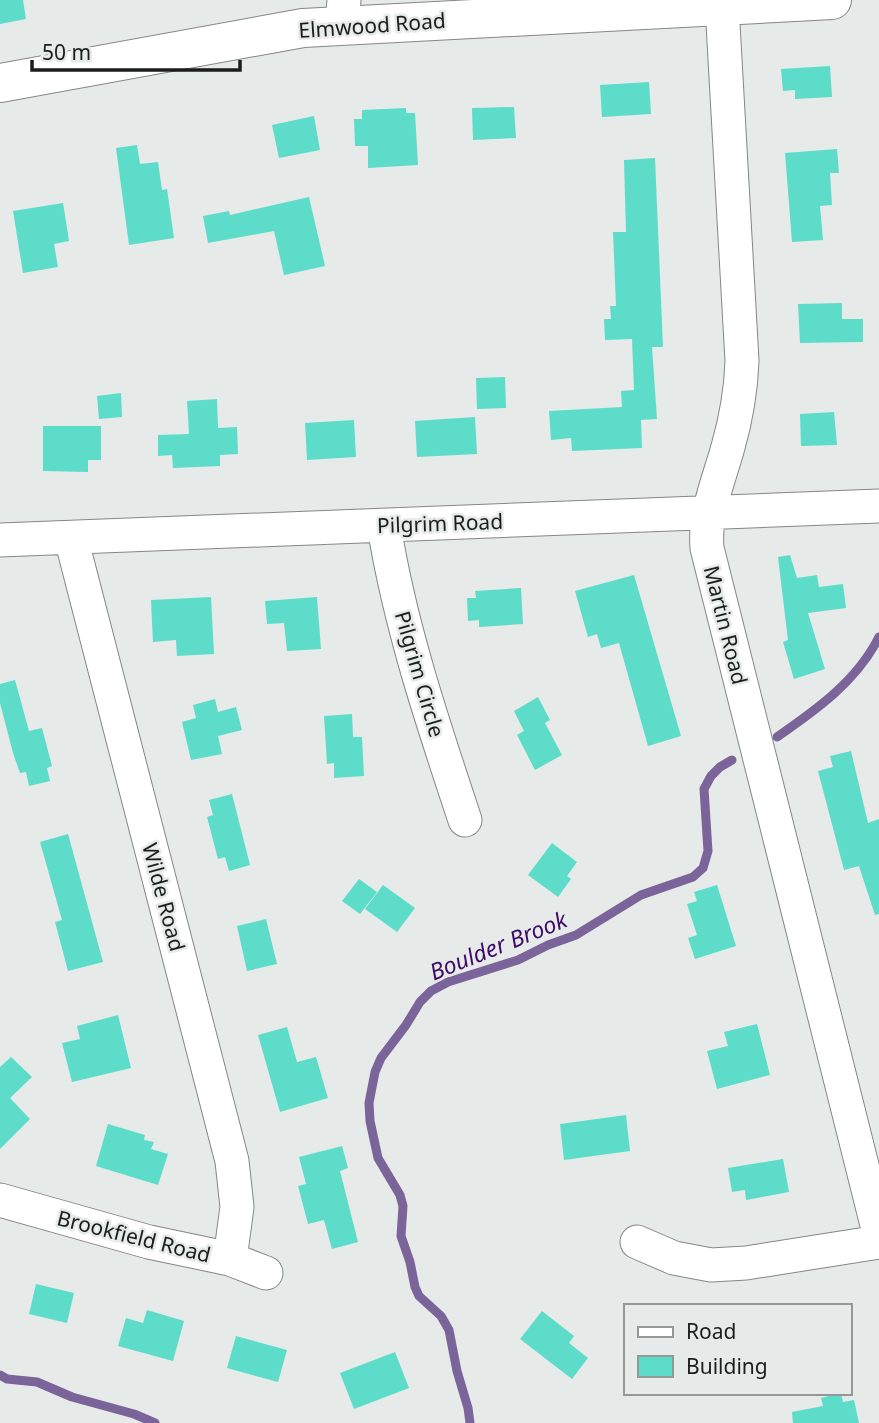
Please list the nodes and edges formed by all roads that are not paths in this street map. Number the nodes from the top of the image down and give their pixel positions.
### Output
1 (832, 0) edge
2 (722, 6) junction
3 (343, 13) edge
4 (0, 83) edge
5 (879, 506) edge
6 (709, 512) junction
7 (384, 526) junction
8 (71, 538) junction
9 (0, 540) edge
10 (465, 820) dead end
11 (0, 1200) edge
12 (879, 1233) edge
13 (637, 1242) dead end
14 (879, 1242) edge
15 (230, 1259) junction
16 (267, 1273) dead end

1 - 2 street, Elmwood Road
2 - 3 street, Elmwood Road
2 - 6 street, Martin Road
3 - 4 street, Elmwood Road
5 - 6 street, Pilgrim Road
6 - 7 street, Pilgrim Road
6 - 12 street, Martin Road
7 - 8 street, Pilgrim Road
7 - 10 street, Pilgrim Circle
8 - 9 street, Pilgrim Road
8 - 15 street, Wilde Road
11 - 15 street, Brookfield Road
13 - 14 street
15 - 16 street, Brookfield Road

